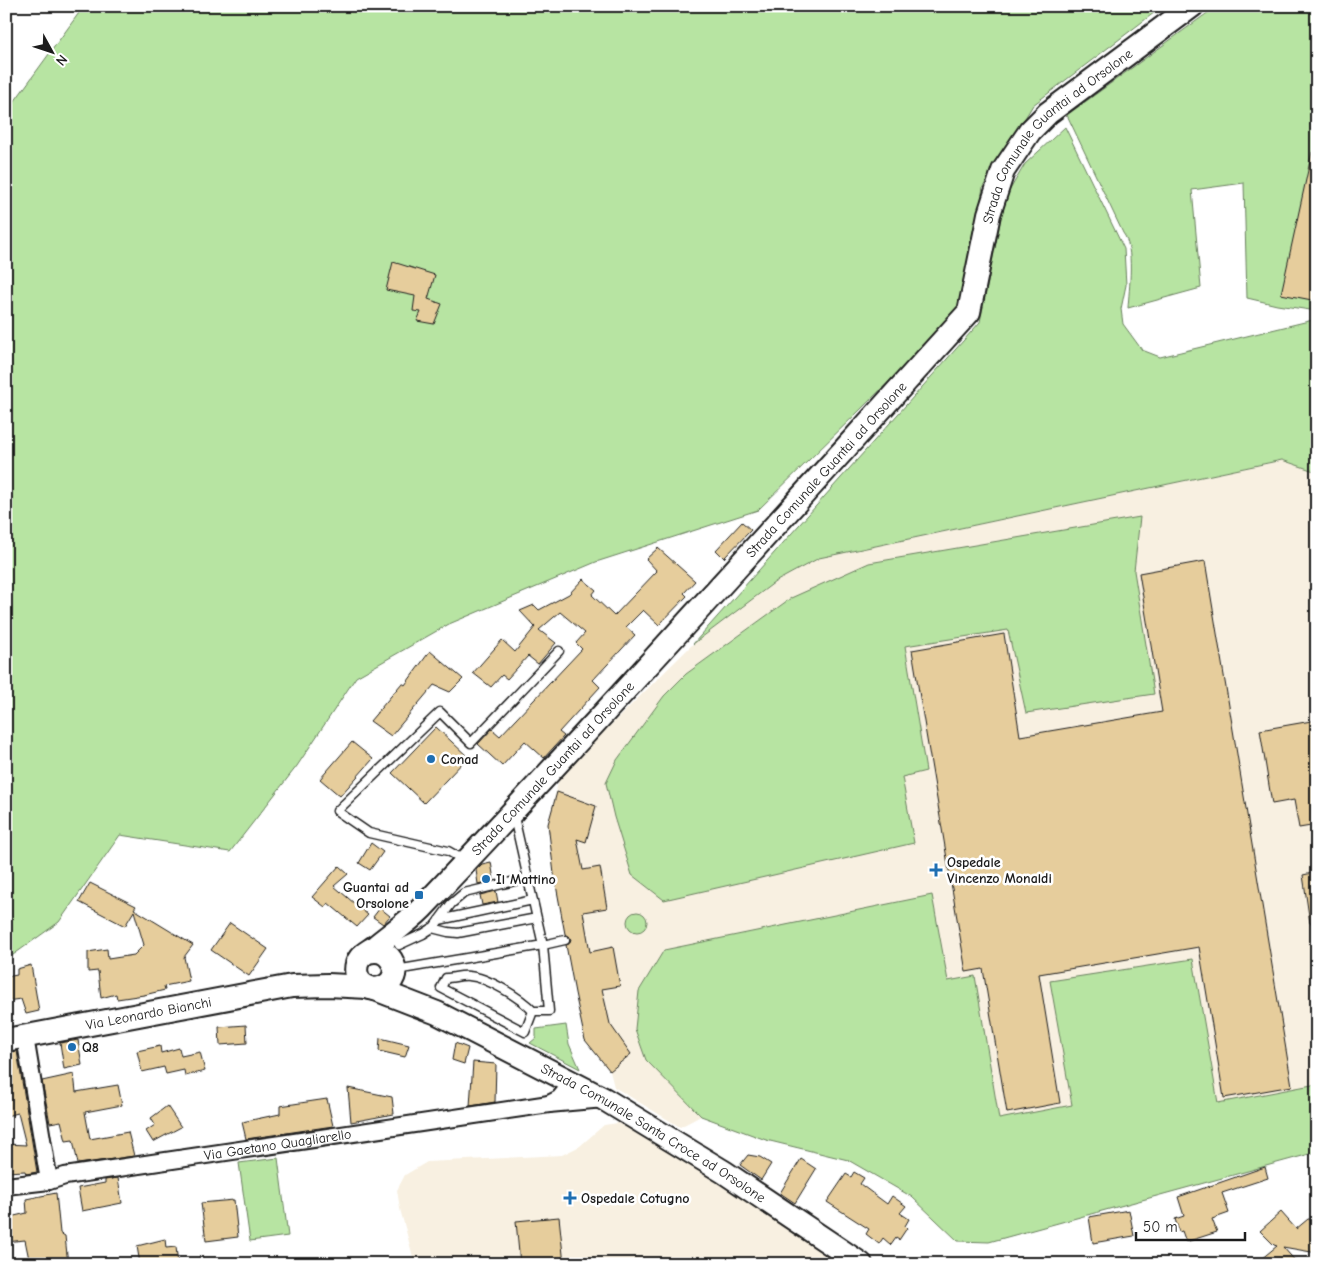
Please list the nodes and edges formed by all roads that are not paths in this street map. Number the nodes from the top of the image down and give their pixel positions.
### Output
1 (1192, 6) edge
2 (559, 651) dead end
3 (513, 812) junction
4 (467, 861) junction
5 (528, 878) junction
6 (533, 900) junction
7 (537, 918) junction
8 (411, 920) junction
9 (439, 920) junction
10 (432, 928) junction
11 (566, 940) dead end
12 (543, 945) junction
13 (364, 955) junction
14 (395, 960) junction
15 (292, 986) junction
16 (371, 988) junction
17 (533, 1011) junction
18 (437, 1013) junction
19 (16, 1038) edge
20 (573, 1082) junction
21 (604, 1099) junction
22 (549, 1104) junction
23 (49, 1180) junction
24 (6, 1186) edge
25 (861, 1264) edge

1 - 3 street, Strada Comunale Guantai ad Orsolone
2 - 4 lane
3 - 4 street, Strada Comunale Guantai ad Orsolone
3 - 5 lane
4 - 8 street, Strada Comunale Guantai ad Orsolone
5 - 6 lane
5 - 9 lane
6 - 7 lane
6 - 9 lane
7 - 10 lane
7 - 12 lane
8 - 13 street, Strada Comunale Guantai ad Orsolone
8 - 14 street, Strada Comunale Guantai ad Orsolone
9 - 10 lane
10 - 14 lane
11 - 12 lane
12 - 14 lane
12 - 17 lane
13 - 14 street
13 - 15 street, Via Leonardo Bianchi
13 - 16 street
14 - 16 street
14 - 18 street, Strada Comunale Santa Croce ad Orsolone
15 - 16 street, Via Leonardo Bianchi
15 - 19 street, Via Leonardo Bianchi
16 - 18 street, Strada Comunale Santa Croce ad Orsolone
17 - 17 lane
18 - 20 street, Strada Comunale Santa Croce ad Orsolone
19 - 23 street
20 - 21 street, Strada Comunale Santa Croce ad Orsolone
20 - 22 street
21 - 22 street, Via Gaetano Quagliarello
21 - 25 street, Strada Comunale Santa Croce ad Orsolone
22 - 23 street, Via Gaetano Quagliarello
23 - 24 street, Via Gaetano Quagliarello

